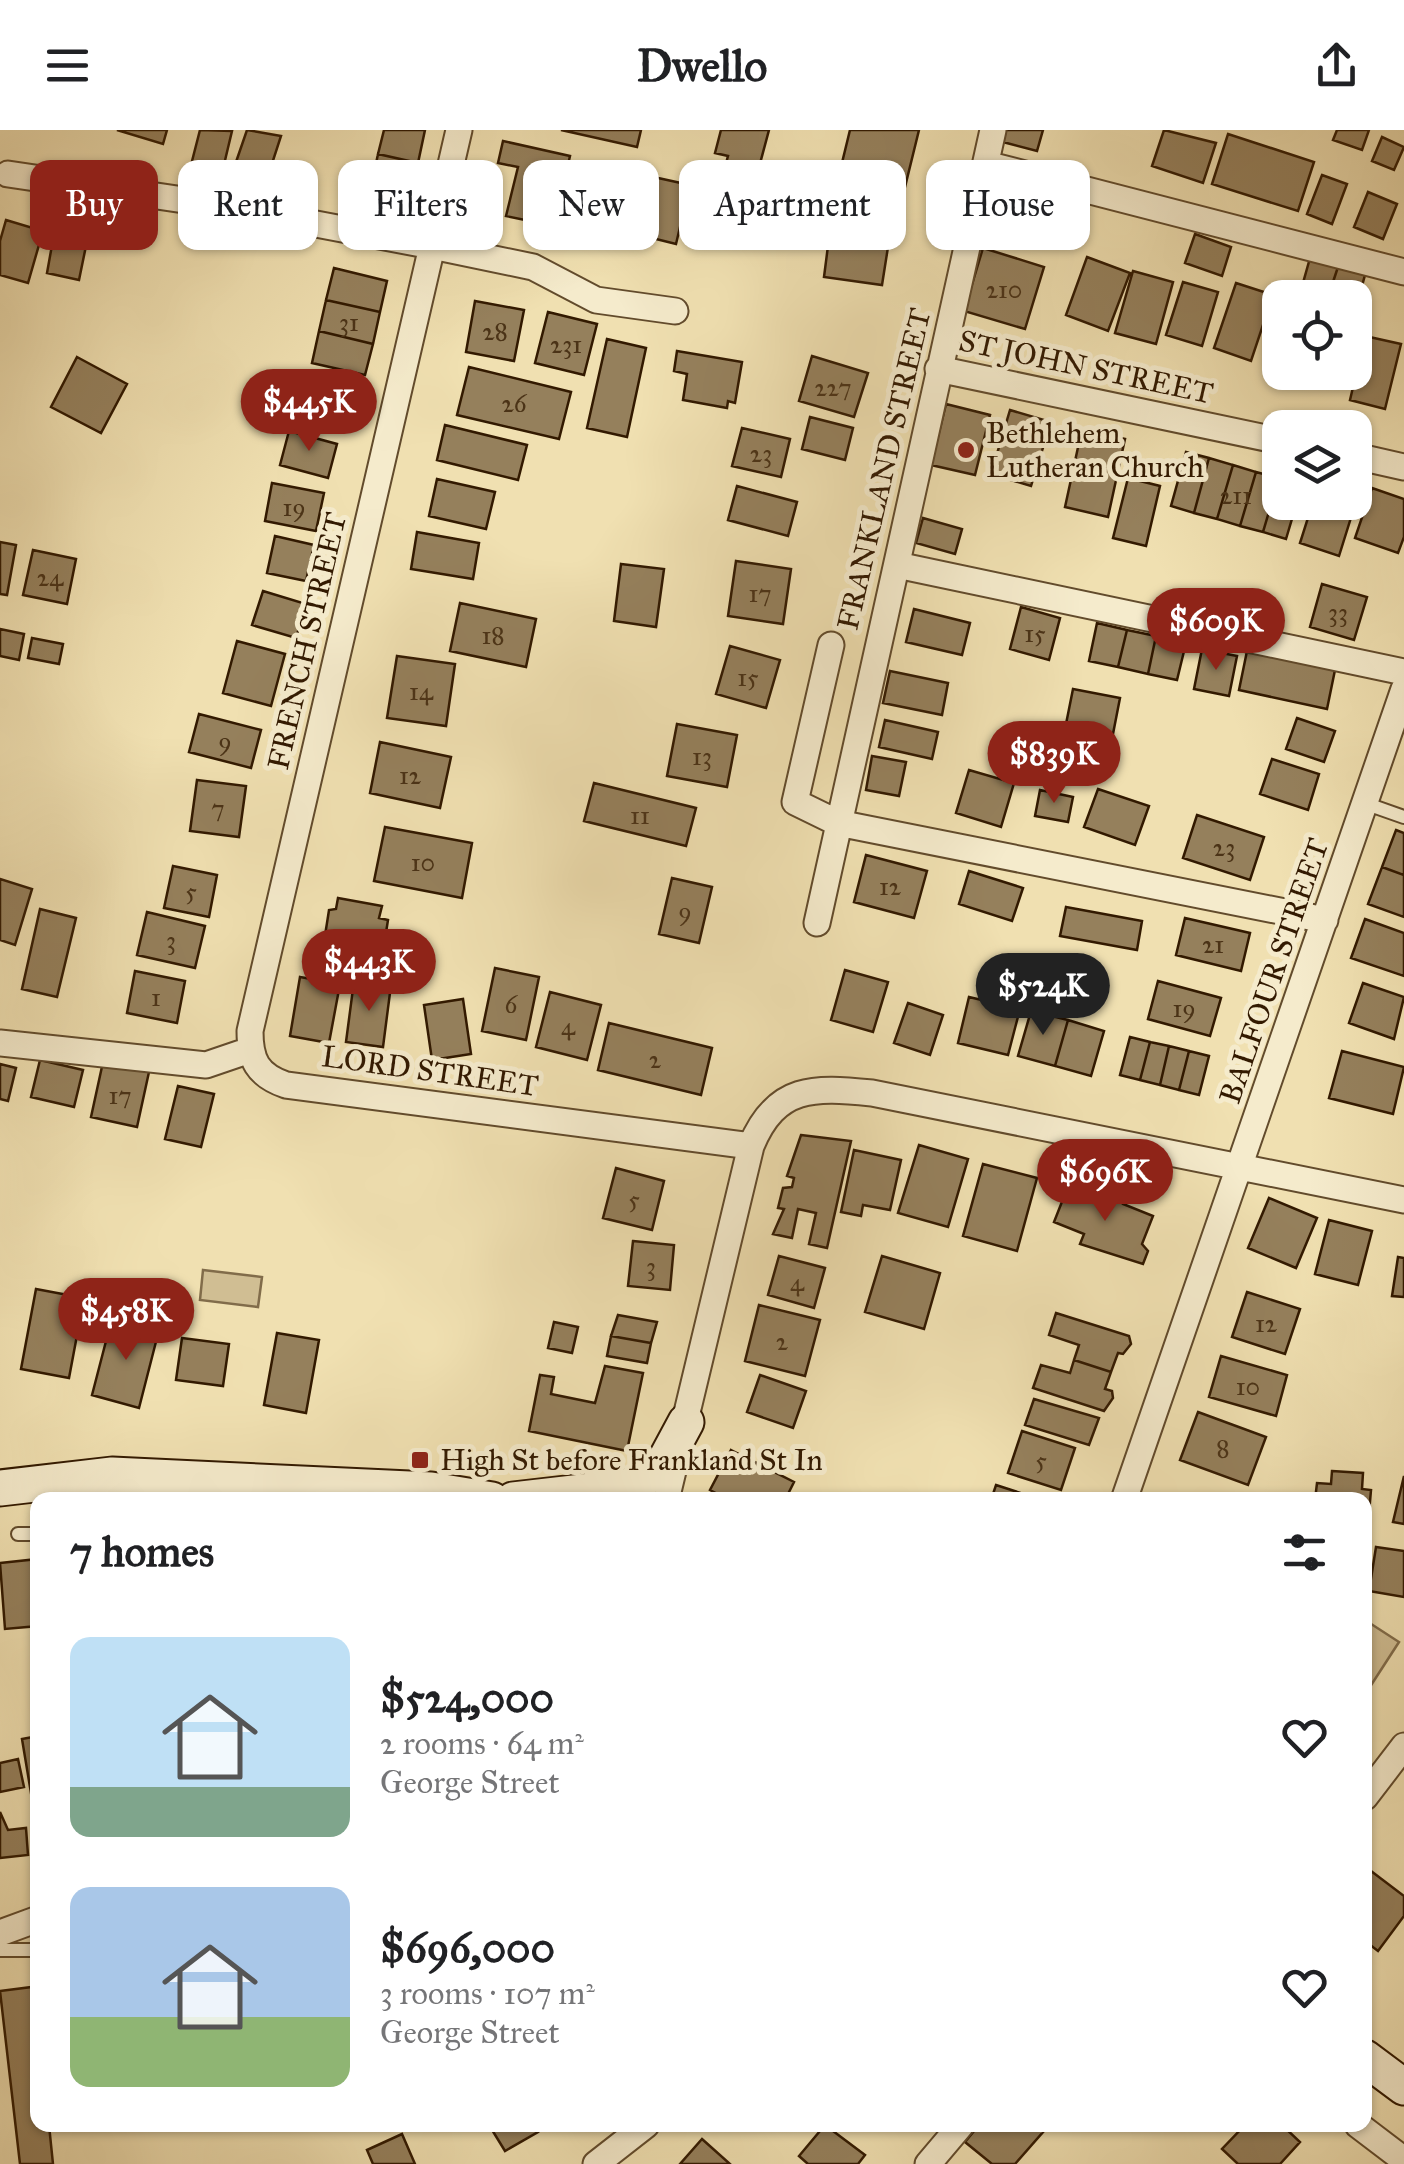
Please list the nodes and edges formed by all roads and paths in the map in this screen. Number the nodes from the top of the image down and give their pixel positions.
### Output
1 (459, 130) edge
2 (994, 130) edge
3 (452, 160) edge
4 (987, 160) edge
5 (8, 174) dead end
6 (1090, 191) edge
7 (338, 228) edge
8 (431, 250) edge
9 (451, 250) edge
10 (966, 250) edge
11 (1404, 272) edge
12 (675, 311) dead end
13 (938, 369) junction
14 (1262, 437) edge
15 (1372, 460) edge
16 (1404, 467) edge
17 (897, 565) junction
18 (830, 644) dead end
19 (1404, 672) edge
20 (1404, 689) edge
21 (1367, 804) junction
22 (1404, 818) edge
23 (838, 823) junction
24 (1325, 920) junction
25 (818, 924) dead end
26 (0, 1043) edge
27 (250, 1050) junction
28 (751, 1146) junction
29 (1241, 1168) junction
30 (1404, 1200) edge
31 (686, 1422) junction
32 (0, 1488) edge
33 (40, 1491) edge
34 (443, 1492) edge
35 (584, 1492) edge
36 (668, 1492) edge
37 (1127, 1492) edge
38 (18, 1534) dead end
39 (30, 1534) edge
40 (1404, 1746) edge
41 (1372, 1788) edge
42 (30, 1922) edge
43 (0, 1934) edge
44 (0, 1950) edge
45 (30, 1950) edge
46 (1372, 2063) edge
47 (1404, 2087) edge
48 (637, 2132) edge
49 (955, 2132) edge
50 (1367, 2132) edge
51 (1404, 2160) edge
52 (596, 2164) edge
53 (928, 2164) edge

1 - 3 street, FRENCH STREET
2 - 4 street, FRANKLAND STREET
5 - 7 street
6 - 11 street
8 - 27 street, FRENCH STREET
9 - 12 street
10 - 13 street, FRANKLAND STREET
13 - 14 street, ST JOHN STREET
13 - 17 street, FRANKLAND STREET
15 - 16 street
17 - 19 street
17 - 23 street, FRANKLAND STREET
18 - 23 street, FRANKLAND STREET
20 - 21 street, BALFOUR STREET
21 - 22 lane
21 - 24 street, BALFOUR STREET
23 - 24 street
23 - 25 street, FRANKLAND STREET
24 - 29 street, BALFOUR STREET
26 - 27 street
27 - 28 street, LORD STREET
28 - 29 street
28 - 31 street
29 - 30 street
29 - 37 street, BALFOUR STREET
31 - 35 main road
31 - 36 street
32 - 33 main road
33 - 34 main road
38 - 39 lane
40 - 41 street
42 - 43 street
44 - 45 lane
46 - 47 main road
48 - 52 street
49 - 53 street
50 - 51 street

